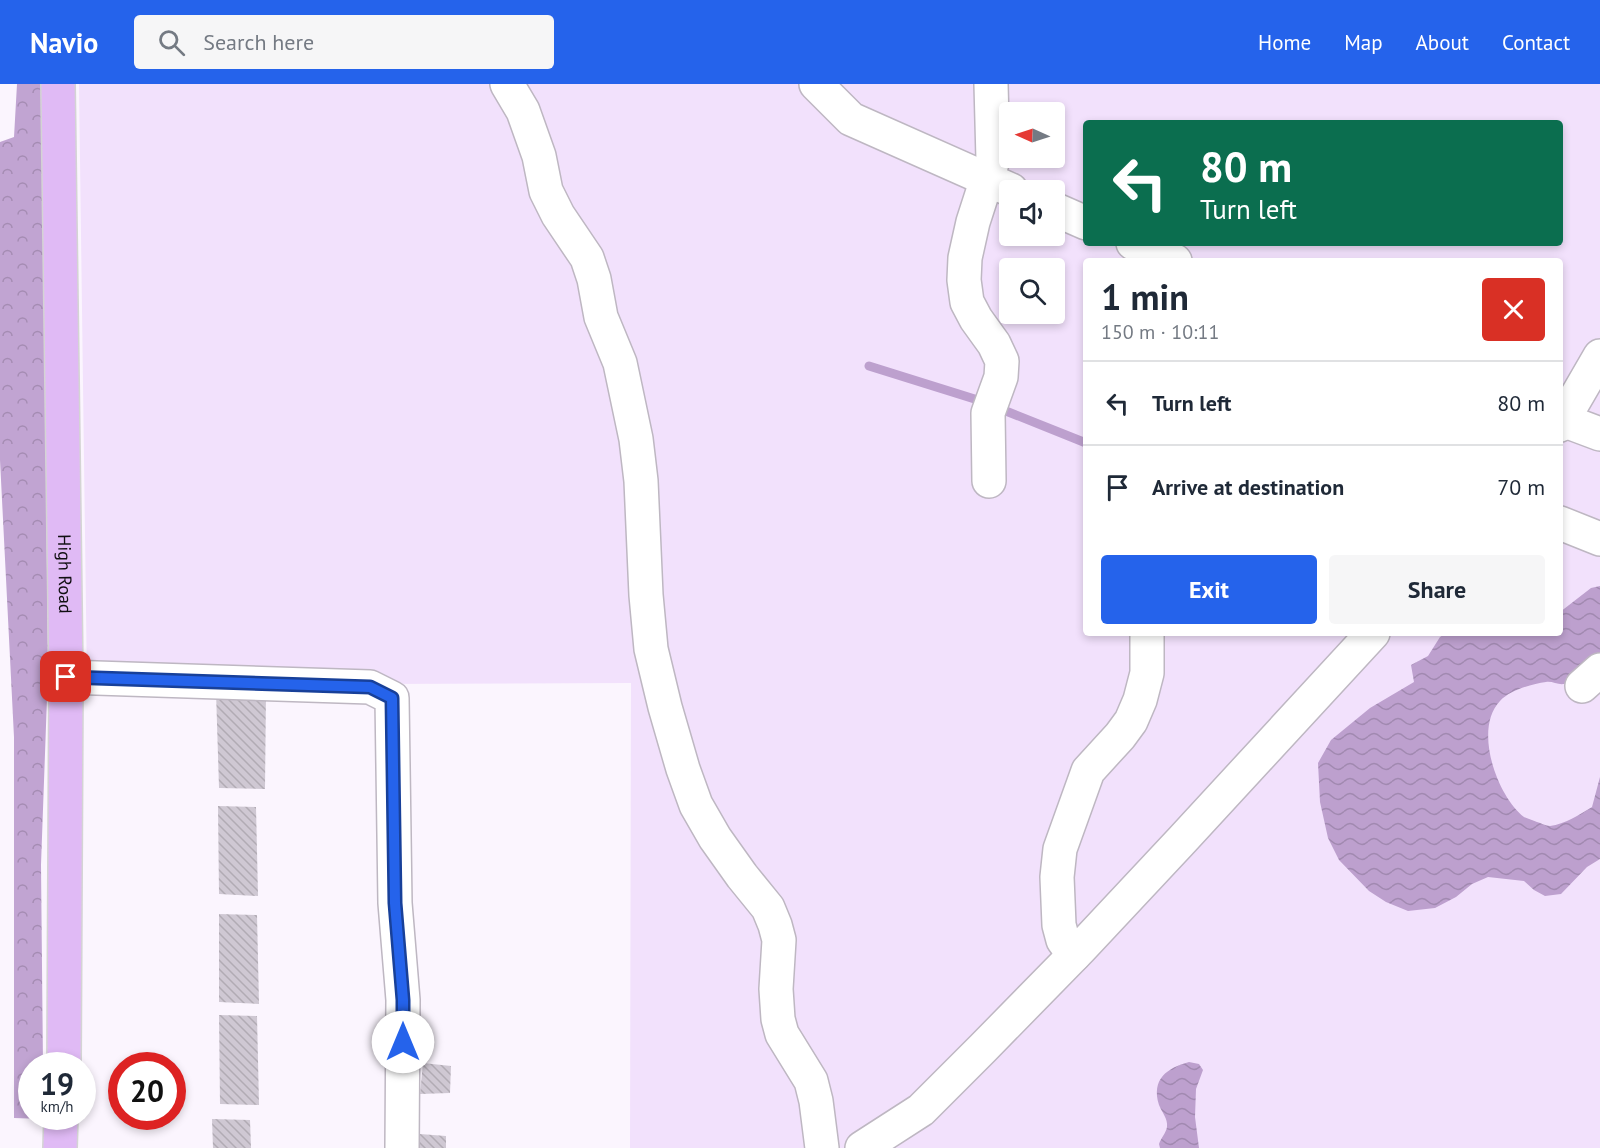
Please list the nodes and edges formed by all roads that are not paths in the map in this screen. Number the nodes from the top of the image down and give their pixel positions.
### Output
1 (58, 84) edge
2 (507, 84) edge
3 (816, 84) edge
4 (991, 84) edge
5 (998, 185) edge
6 (1065, 214) edge
7 (1083, 222) edge
8 (1140, 246) edge
9 (1166, 258) edge
10 (1600, 356) edge
11 (1563, 418) edge
12 (1563, 422) edge
13 (1600, 434) edge
14 (989, 481) dead end
15 (1563, 524) edge
16 (1600, 539) edge
17 (1147, 636) edge
18 (1370, 636) edge
19 (66, 677) junction
20 (1074, 955) junction
21 (64, 1052) edge
22 (61, 1130) edge
23 (60, 1148) edge
24 (402, 1148) edge
25 (822, 1148) edge
26 (862, 1148) edge

1 - 19 highway, High Road
2 - 25 lane
3 - 5 lane
4 - 5 lane
5 - 14 lane
6 - 7 lane
8 - 9 lane
10 - 11 lane
12 - 13 lane
15 - 16 lane
17 - 20 lane
18 - 20 lane
19 - 21 highway, High Road
19 - 24 lane
20 - 26 lane
22 - 23 highway

